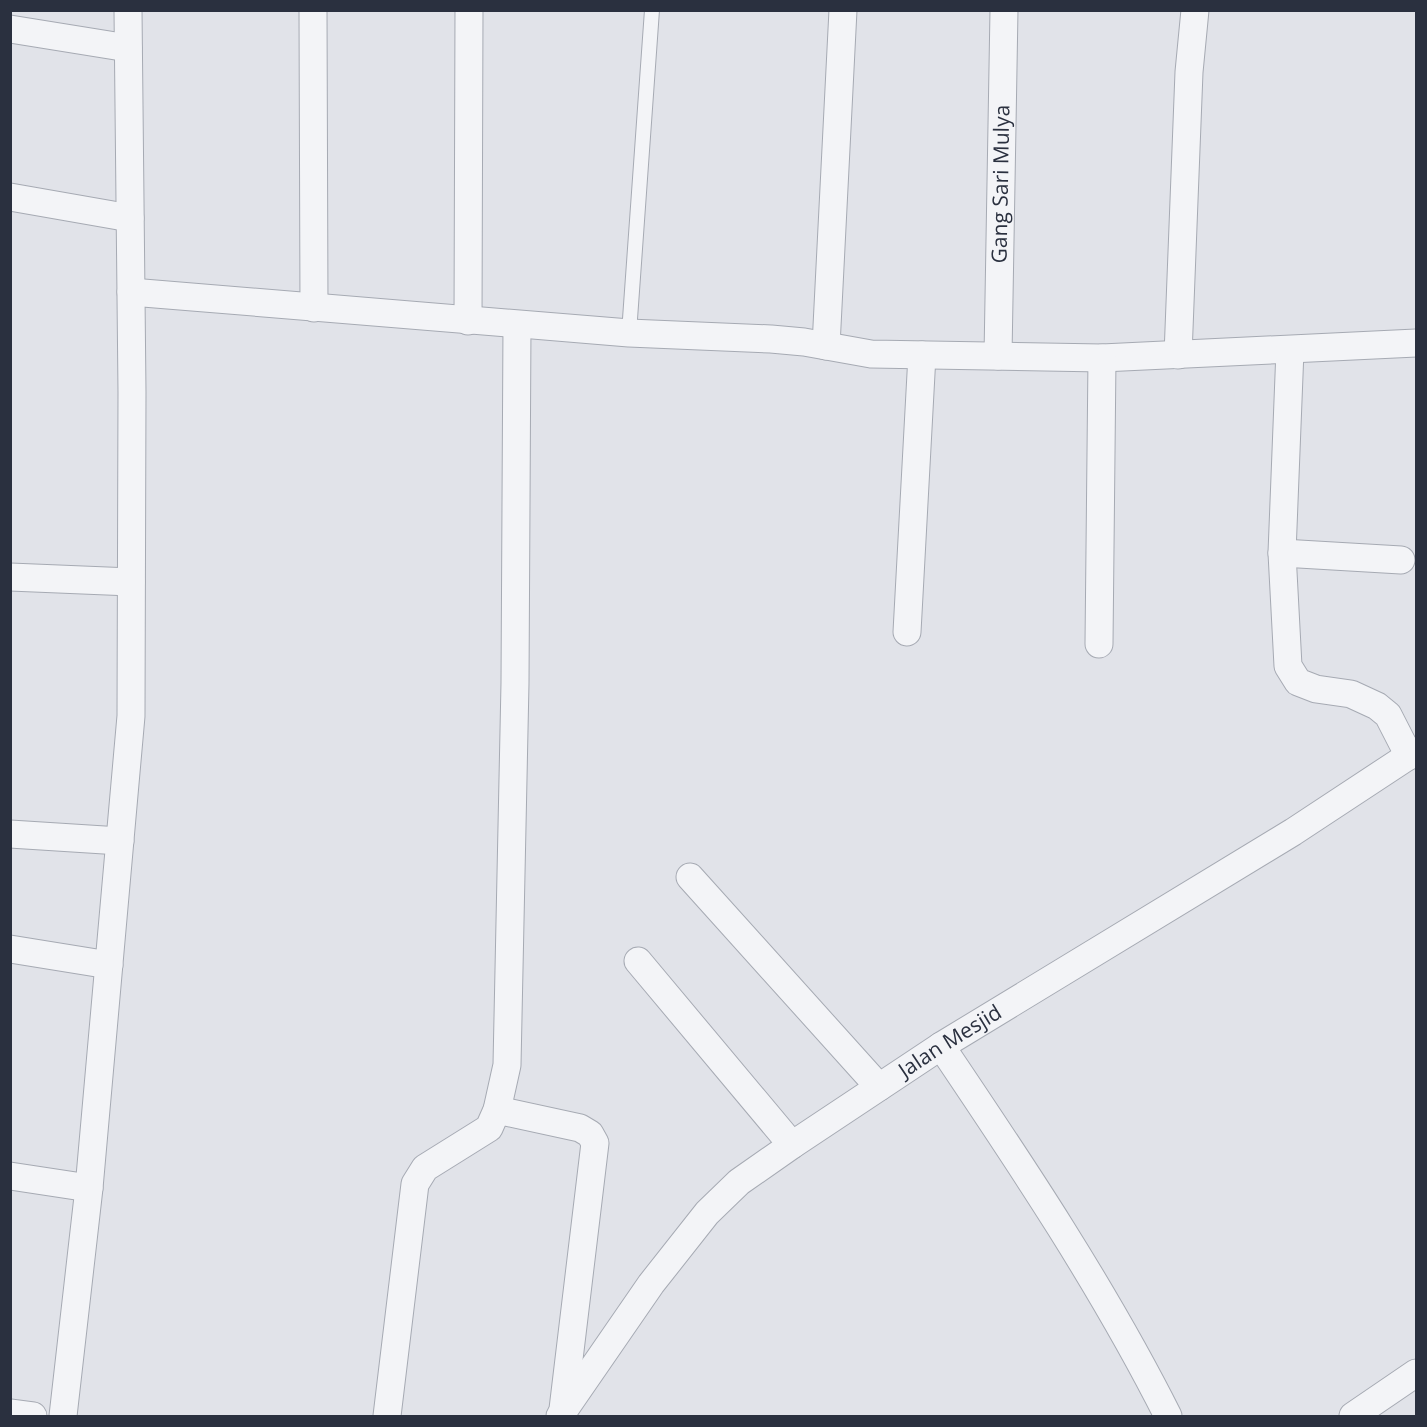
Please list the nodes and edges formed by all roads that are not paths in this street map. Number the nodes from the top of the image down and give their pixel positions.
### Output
1 (128, 10) edge
2 (313, 10) edge
3 (468, 10) edge
4 (652, 10) edge
5 (843, 10) edge
6 (1005, 10) edge
7 (1195, 10) edge
8 (10, 29) edge
9 (128, 48) junction
10 (10, 197) edge
11 (130, 218) junction
12 (131, 292) junction
13 (314, 308) junction
14 (468, 321) junction
15 (517, 325) junction
16 (629, 333) junction
17 (1416, 343) edge
18 (826, 346) junction
19 (1290, 350) junction
20 (922, 355) junction
21 (1178, 355) junction
22 (998, 356) junction
23 (1102, 358) junction
24 (1282, 554) junction
25 (1401, 560) dead end
26 (10, 577) edge
27 (131, 582) junction
28 (906, 632) dead end
29 (1099, 644) dead end
30 (1413, 754) edge
31 (10, 834) edge
32 (120, 841) junction
33 (690, 877) dead end
34 (10, 949) edge
35 (638, 961) dead end
36 (109, 965) junction
37 (941, 1046) junction
38 (879, 1087) junction
39 (497, 1110) junction
40 (792, 1145) junction
41 (10, 1176) edge
42 (89, 1188) junction
43 (1416, 1373) edge
44 (10, 1413) edge
45 (561, 1415) edge
46 (33, 1416) edge
47 (63, 1416) edge
48 (387, 1416) edge
49 (1167, 1416) edge
50 (1353, 1416) edge

1 - 9 street
2 - 13 street
3 - 14 street
4 - 16 lane
5 - 18 street
6 - 22 street, Gang Sari Mulya
7 - 21 street
8 - 9 street
9 - 11 street
10 - 11 street
11 - 12 street
12 - 13 street
12 - 27 street
13 - 14 street
14 - 15 street
15 - 16 street
15 - 39 street
16 - 18 street
17 - 19 street
18 - 20 street
19 - 21 street
19 - 24 street
20 - 22 street
20 - 28 street
21 - 23 street
22 - 23 street
23 - 29 street
24 - 25 street
24 - 30 street
26 - 27 street
27 - 32 street
30 - 37 street, Jalan Mesjid
31 - 32 street
32 - 36 street
33 - 38 street
34 - 36 street
35 - 40 street
36 - 42 street
37 - 38 street, Jalan Mesjid
37 - 49 street
38 - 40 street, Jalan Mesjid
39 - 45 street
39 - 48 street
40 - 45 street, Jalan Mesjid
41 - 42 street
42 - 47 street
43 - 50 street
44 - 46 street

